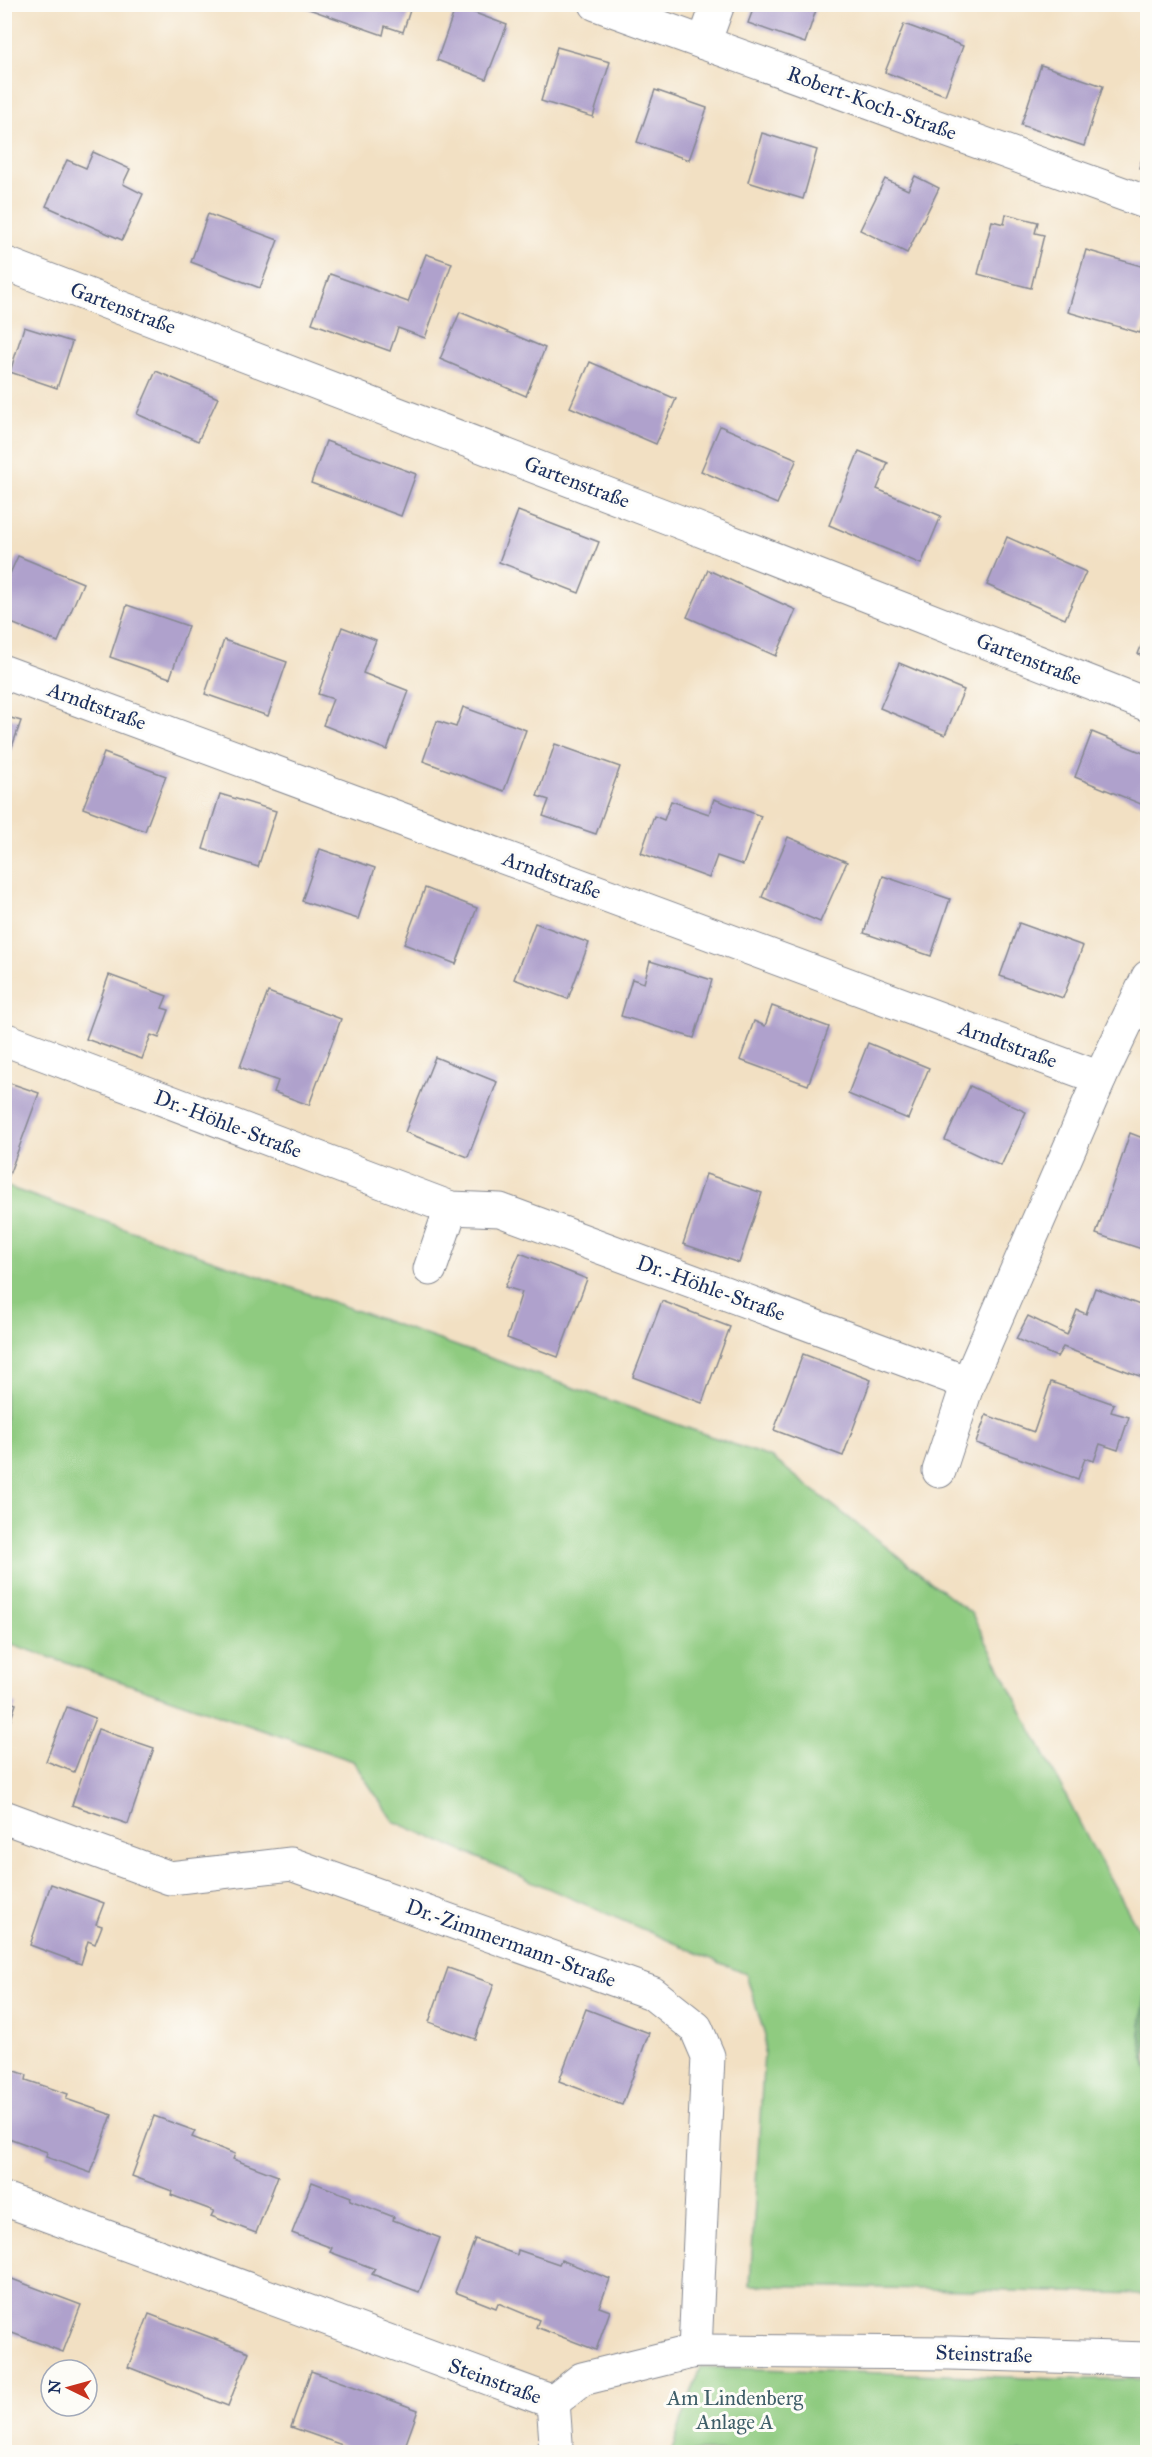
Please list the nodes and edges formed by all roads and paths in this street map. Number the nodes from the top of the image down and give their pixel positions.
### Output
1 (596, 4) edge
2 (718, 4) edge
3 (704, 43) junction
4 (1148, 202) edge
5 (4, 263) edge
6 (4, 672) edge
7 (1148, 705) edge
8 (1148, 977) edge
9 (4, 1040) edge
10 (1100, 1078) junction
11 (451, 1208) junction
12 (430, 1269) dead end
13 (968, 1383) junction
14 (939, 1471) dead end
15 (4, 1817) edge
16 (4, 2199) edge
17 (695, 2351) junction
18 (1148, 2360) edge
19 (553, 2402) junction
20 (552, 2452) edge

1 - 3 street, Robert-Koch-Straße
2 - 3 street
3 - 4 street, Robert-Koch-Straße
5 - 7 street, Gartenstraße
6 - 10 street, Arndtstraße
8 - 10 street
9 - 11 street, Dr.-Höhle-Straße
10 - 13 street
11 - 12 street
11 - 13 street, Dr.-Höhle-Straße
13 - 14 street
15 - 17 street, Dr.-Zimmermann-Straße
16 - 19 street, Steinstraße
17 - 18 street, Steinstraße
17 - 19 street, Steinstraße
19 - 20 street

